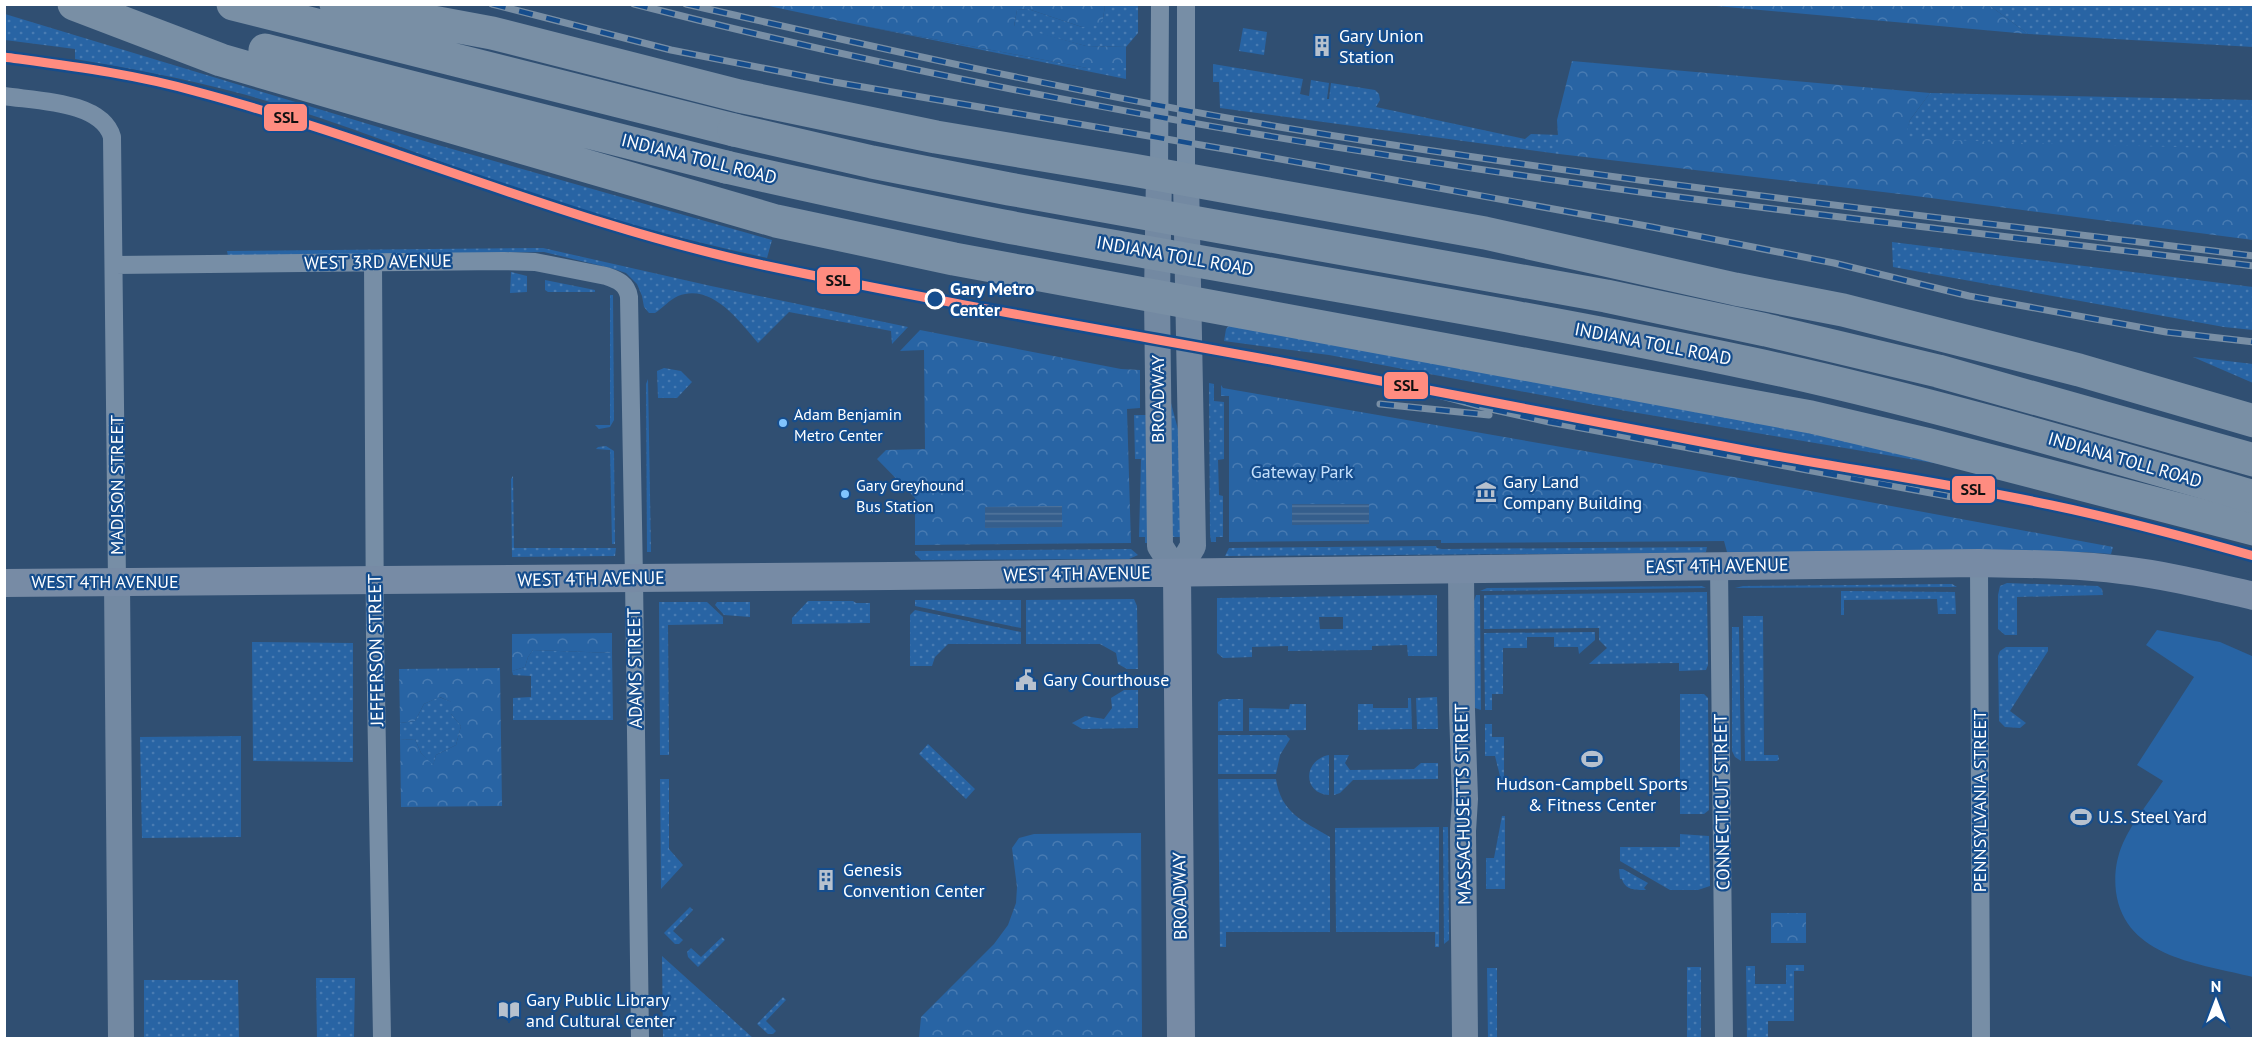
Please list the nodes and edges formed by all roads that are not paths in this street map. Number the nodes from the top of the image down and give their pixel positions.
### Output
1 (74, 4) edge
2 (99, 4) edge
3 (233, 4) edge
4 (336, 4) edge
5 (1160, 4) edge
6 (1186, 4) edge
7 (4, 96) edge
8 (1173, 177) junction
9 (373, 262) junction
10 (115, 265) junction
11 (628, 297) joint
12 (1172, 299) junction
13 (2253, 421) edge
14 (2253, 460) edge
15 (2253, 498) edge
16 (2253, 529) edge
17 (1979, 563) junction
18 (1719, 566) junction
19 (1461, 569) junction
20 (1177, 573) junction
21 (634, 579) junction
22 (375, 580) junction
23 (117, 582) junction
24 (4, 583) edge
25 (2253, 596) edge
26 (121, 1038) edge
27 (382, 1038) edge
28 (640, 1038) edge
29 (1181, 1038) edge
30 (1464, 1038) edge
31 (1724, 1038) edge
32 (1981, 1038) edge

1 - 12 highway
2 - 15 highway, INDIANA TOLL ROAD, bridge
3 - 14 highway, INDIANA TOLL ROAD, bridge
4 - 8 highway
5 - 8 street, BROADWAY
6 - 8 street, BROADWAY
7 - 10 street, MADISON STREET
8 - 12 street, BROADWAY
8 - 13 highway
9 - 10 street, WEST 3RD AVENUE
9 - 11 street, WEST 3RD AVENUE
9 - 22 street, JEFFERSON STREET
10 - 23 street, MADISON STREET
11 - 21 street, ADAMS STREET
12 - 16 highway
12 - 20 street, BROADWAY
17 - 18 main road, EAST 4TH AVENUE
17 - 25 main road, EAST 4TH AVENUE
17 - 32 street, PENNSYLVANIA STREET
18 - 19 main road, EAST 4TH AVENUE
18 - 31 street, CONNECTICUT STREET
19 - 20 main road, EAST 4TH AVENUE
19 - 30 street, MASSACHUSETTS STREET
20 - 21 main road, WEST 4TH AVENUE
20 - 29 main road, BROADWAY
21 - 22 main road, WEST 4TH AVENUE
21 - 28 street, ADAMS STREET
22 - 23 main road, WEST 4TH AVENUE
22 - 27 street, JEFFERSON STREET
23 - 24 main road, WEST 4TH AVENUE
23 - 26 street, MADISON STREET

